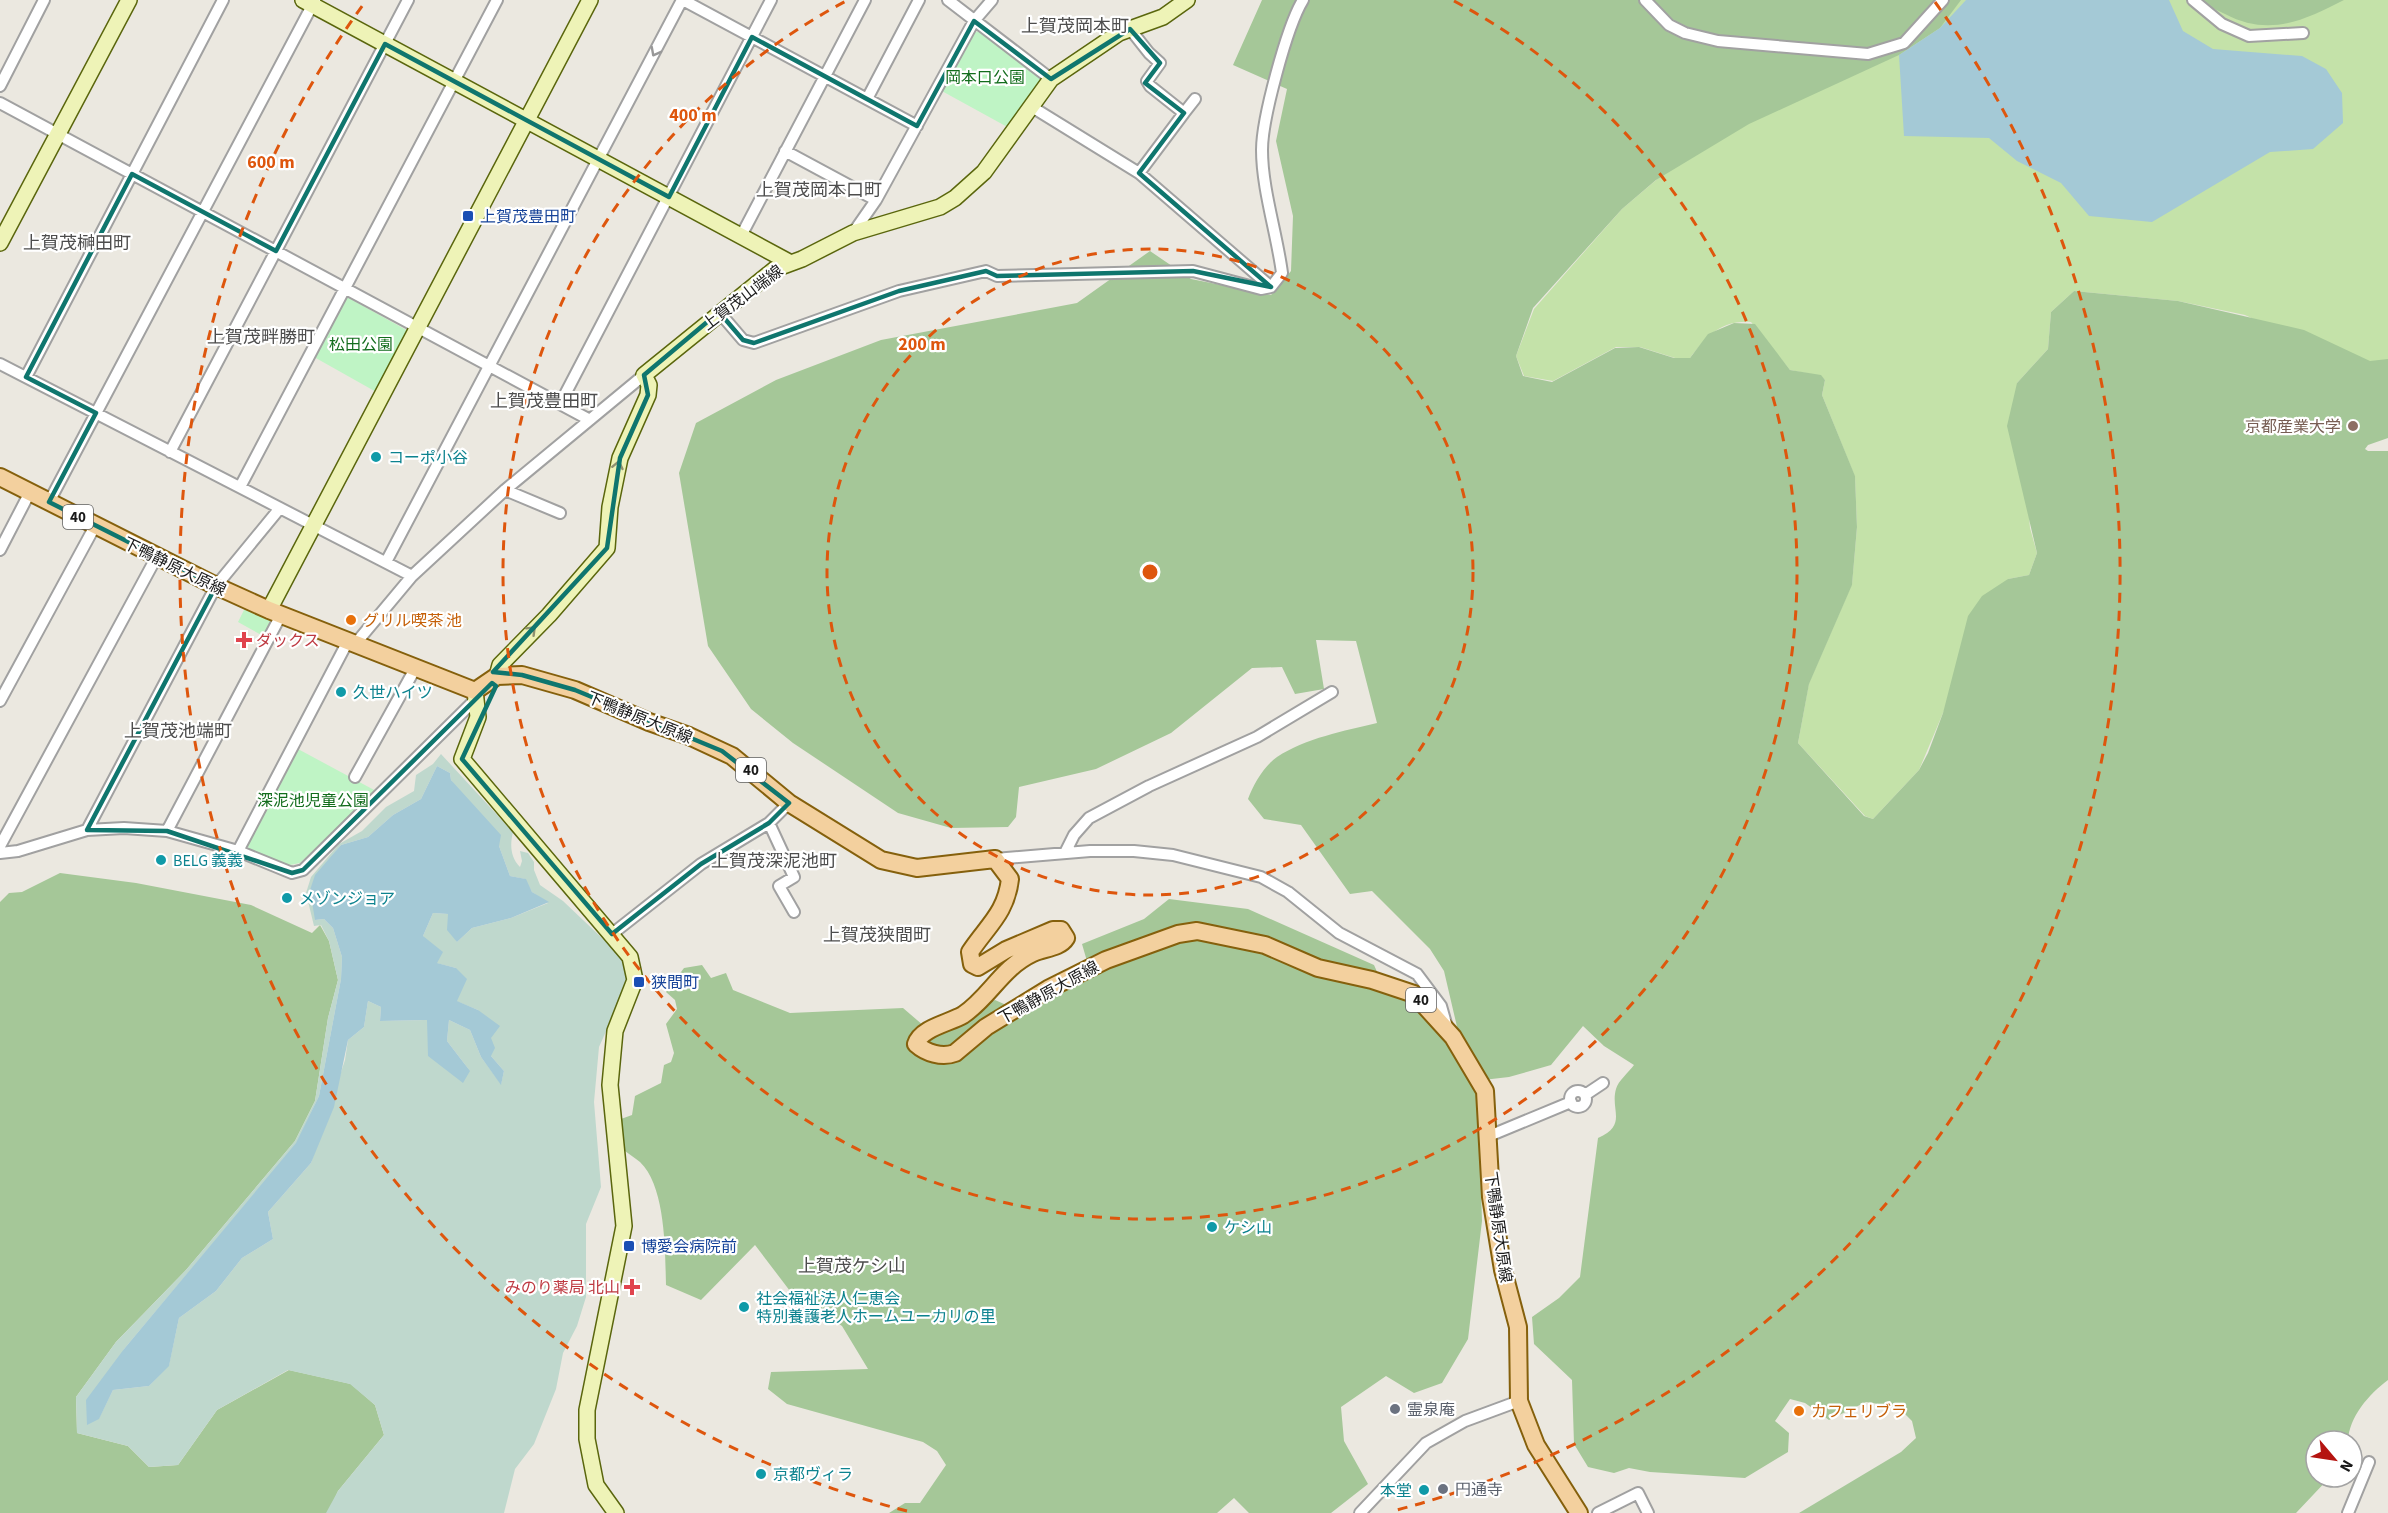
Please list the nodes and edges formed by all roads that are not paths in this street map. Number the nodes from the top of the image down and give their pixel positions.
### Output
1 (44, 0) edge
2 (129, 0) edge
3 (223, 0) edge
4 (408, 0) edge
5 (497, 0) edge
6 (590, 0) edge
7 (683, 0) edge
8 (771, 0) edge
9 (865, 0) edge
10 (919, 0) edge
11 (948, 0) edge
12 (992, 0) edge
13 (1187, 0) edge
14 (1303, 0) edge
15 (1645, 0) edge
16 (1943, 0) edge
17 (2193, 0) edge
18 (310, 2) edge
19 (974, 21) junction
20 (1130, 29) junction
21 (2303, 33) dead end
22 (752, 37) junction
23 (385, 44) junction
24 (824, 76) junction
25 (1050, 79) junction
26 (454, 81) junction
27 (0, 86) edge
28 (867, 99) junction
29 (1195, 99) dead end
30 (0, 103) edge
31 (1032, 107) junction
32 (1184, 113) junction
33 (527, 120) junction
34 (917, 126) junction
35 (57, 134) junction
36 (785, 151) junction
37 (599, 159) junction
38 (1139, 173) junction
39 (132, 174) junction
40 (669, 197) junction
41 (876, 200) junction
42 (203, 212) junction
43 (853, 233) junction
44 (741, 236) junction
45 (0, 243) edge
46 (276, 251) junction
47 (789, 262) junction
48 (1271, 287) junction
49 (345, 288) junction
50 (719, 312) junction
51 (417, 327) junction
52 (0, 364) edge
53 (489, 366) junction
54 (644, 375) junction
55 (26, 377) junction
56 (560, 404) junction
57 (96, 413) junction
58 (588, 419) junction
59 (170, 452) junction
60 (0, 477) edge
61 (240, 487) junction
62 (505, 490) junction
63 (30, 492) junction
64 (49, 502) junction
65 (280, 508) junction
66 (560, 513) dead end
67 (314, 525) junction
68 (95, 526) junction
69 (0, 550) edge
70 (156, 558) junction
71 (386, 562) junction
72 (412, 576) junction
73 (216, 586) junction
74 (275, 612) junction
75 (352, 642) junction
76 (416, 667) junction
77 (496, 676) junction
78 (1332, 692) dead end
79 (476, 694) junction
80 (0, 701) edge
81 (355, 777) dead end
82 (789, 803) junction
83 (769, 823) junction
84 (87, 830) junction
85 (167, 831) junction
86 (0, 846) edge
87 (238, 851) junction
88 (0, 853) edge
89 (1065, 853) junction
90 (995, 859) junction
91 (794, 912) dead end
92 (612, 934) junction
93 (1448, 1030) junction
94 (1603, 1083) dead end
95 (1489, 1136) junction
96 (1519, 1401) junction
97 (2369, 1462) dead end
98 (616, 1513) edge
99 (1360, 1513) edge
100 (1579, 1513) edge
101 (1598, 1513) edge
102 (1648, 1513) edge
103 (2348, 1513) edge

1 - 27 street
2 - 35 street
3 - 39 street
4 - 23 street
5 - 26 street
6 - 33 street
7 - 22 street
7 -> 37 street
8 - 22 street
9 - 24 street
10 - 28 street
11 - 19 street
12 - 19 street
13 - 20 street, 上賀茂山端線
14 - 48 street
15 - 16 street
17 - 21 street
18 - 23 street
18 - 42 street
19 - 25 street
19 - 34 street
20 - 25 street, 上賀茂山端線
20 - 32 street
22 - 24 street
22 - 40 street
23 - 26 street
23 - 46 street
24 - 28 street
24 - 36 street
25 - 31 street, 上賀茂山端線
26 - 33 street
26 - 49 street
28 - 34 street
29 - 32 street
30 - 35 street
31 - 38 street
31 - 43 street, 上賀茂山端線
32 - 38 street
33 - 37 street
33 - 51 street
34 - 41 street
35 - 39 street
35 - 45 street
36 - 41 street
36 - 44 street
37 - 40 street
37 - 53 street
38 - 48 street
39 - 42 street
39 - 55 street
40 - 44 street
40 - 56 street
41 - 43 street
42 - 46 street
42 - 57 street
43 - 47 street, 上賀茂山端線
44 - 47 street
46 - 49 street
46 - 59 street
47 - 50 street, 上賀茂山端線
48 - 50 street
49 - 51 street
49 - 61 street
50 - 54 street, 上賀茂山端線
51 - 53 street
51 - 67 street
52 - 55 street
53 - 56 street
53 - 71 street
54 - 58 street
77 -> 54 street
55 - 57 street
56 - 58 street
57 - 59 street
57 - 64 street
58 - 62 street
59 - 61 street
60 - 63 main road, 下鴨静原大原線 / 40
61 - 65 street
62 - 66 street
62 - 72 street
63 - 64 main road, 下鴨静原大原線 / 40
63 - 69 street
64 - 68 main road, 下鴨静原大原線 / 40
65 - 67 street
65 - 73 street
67 - 71 street
67 - 74 street
68 - 70 main road, 下鴨静原大原線 / 40
68 - 80 street
70 - 73 main road, 下鴨静原大原線 / 40
70 - 86 street
71 - 72 street
72 - 75 street
73 - 74 main road, 下鴨静原大原線 / 40
73 - 84 street
74 - 75 main road, 下鴨静原大原線 / 40
74 - 85 street
75 - 76 main road, 下鴨静原大原線 / 40
75 - 87 street
76 - 79 main road, 下鴨静原大原線 / 40
76 - 81 street
77 - 79 main road
77 - 82 main road, 下鴨静原大原線 / 40
78 - 89 street
79 - 87 street
79 - 92 street
82 - 83 street
82 - 90 main road, 下鴨静原大原線 / 40
83 - 91 street
83 - 92 street
84 - 85 street
84 - 88 street
85 - 87 street
89 - 90 street
89 - 93 street
90 - 93 main road, 下鴨静原大原線 / 40
92 - 98 street
93 - 95 main road, 下鴨静原大原線 / 40
94 - 95 street
95 - 96 main road, 下鴨静原大原線 / 40
96 - 99 street
96 - 100 main road, 下鴨静原大原線 / 40
97 - 103 street
101 - 102 street

